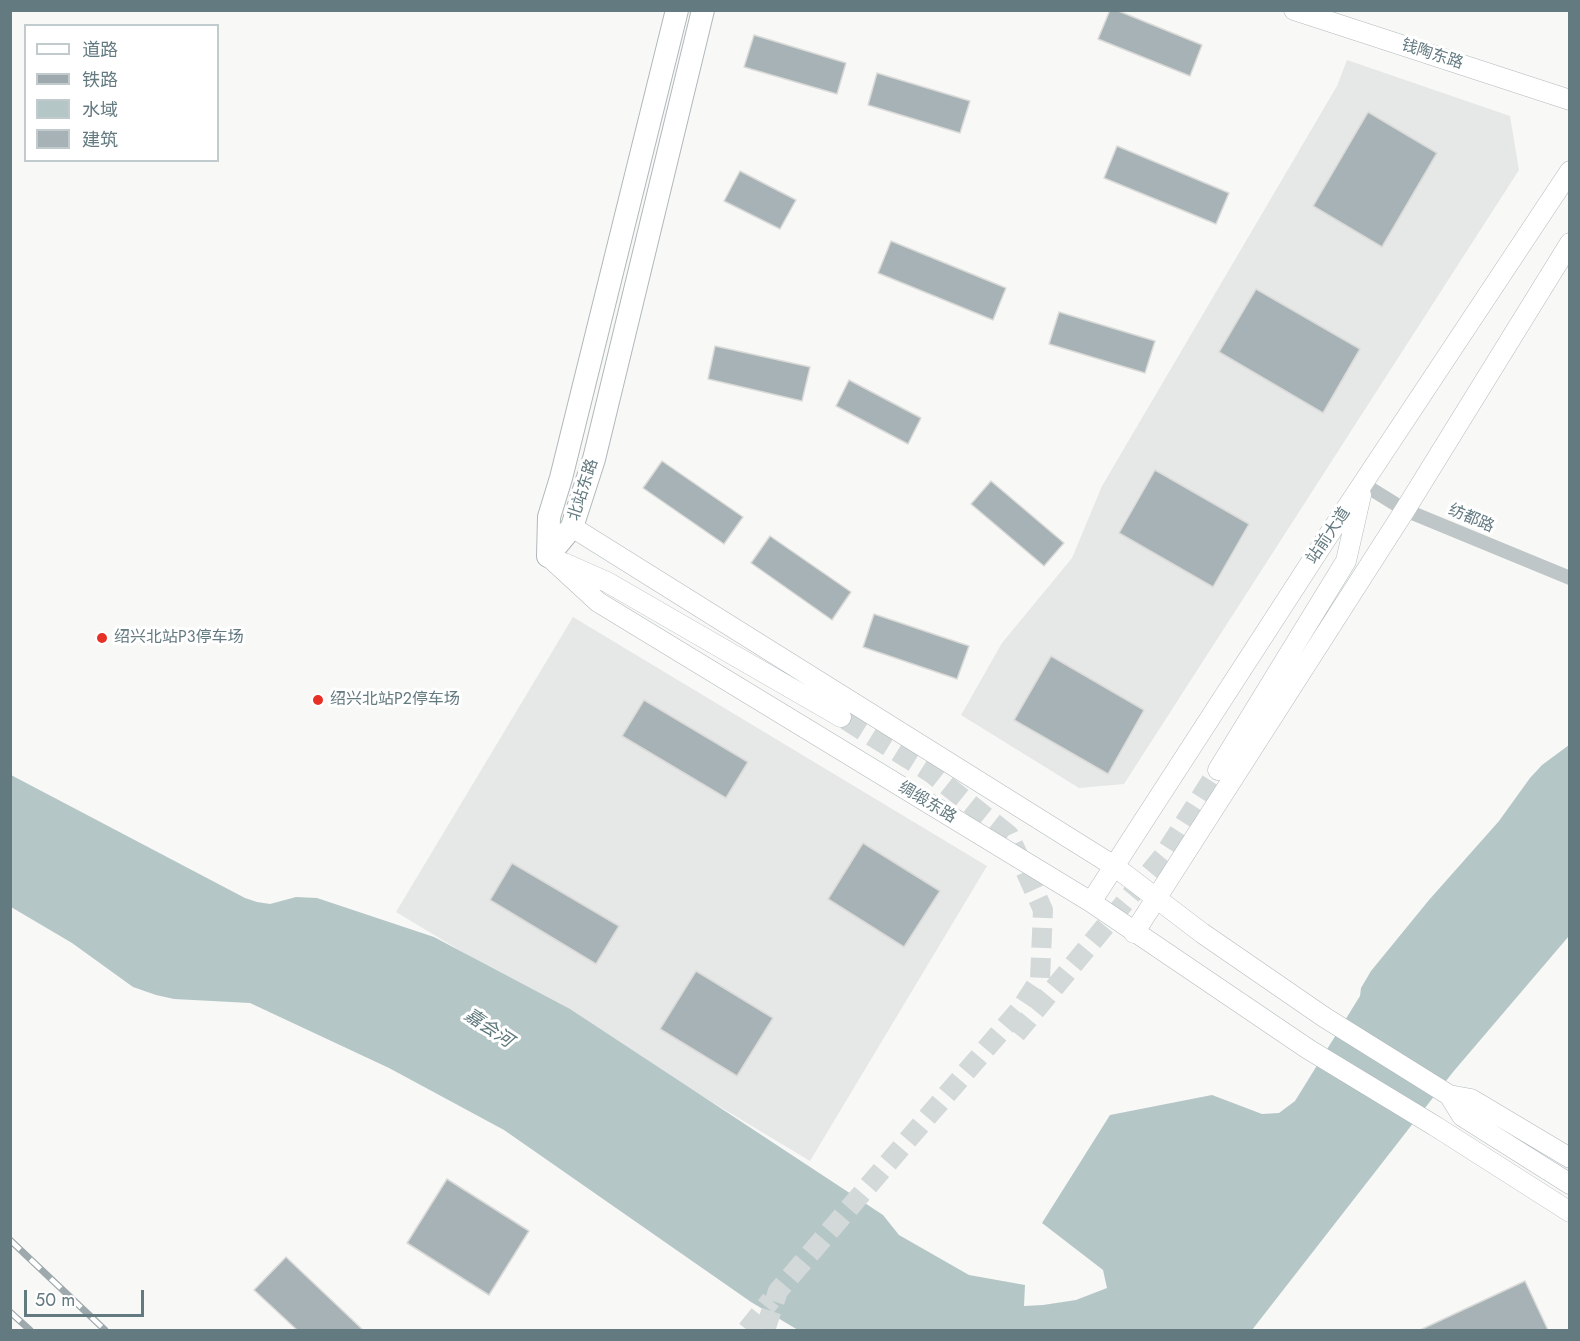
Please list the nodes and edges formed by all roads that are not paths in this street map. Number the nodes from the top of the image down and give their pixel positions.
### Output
1 (677, 10) edge
2 (704, 10) edge
3 (1294, 10) edge
4 (1569, 100) edge
5 (1569, 171) edge
6 (1569, 243) edge
7 (1363, 484) junction
8 (1405, 510) junction
9 (572, 527) junction
10 (548, 556) junction
11 (1569, 578) edge
12 (841, 717) tunnel mouth
13 (1218, 770) tunnel mouth
14 (1114, 866) junction
15 (1156, 898) junction
16 (1091, 902) junction
17 (1134, 933) junction
18 (1449, 1095) junction
19 (1569, 1158) edge
20 (1569, 1184) edge
21 (1569, 1212) edge

1 - 10 main road, 北站东路
2 - 9 main road, 北站东路
3 - 4 main road, 钱陶东路
5 - 7 main road, 站前大道
6 - 8 main road
7 - 8 street, 纺都路
7 - 13 main road
7 - 14 main road, 站前大道
8 - 11 street, 纺都路
8 - 15 main road
9 - 10 main road, 北站东路
9 - 14 main road
10 - 12 main road
10 - 16 main road, 绸缎东路
14 - 15 main road
14 - 16 main road, 站前大道
15 - 17 main road
15 - 18 main road
16 - 17 main road, 绸缎东路
17 - 21 main road, 绸缎东路
18 - 19 main road
18 - 20 main road

